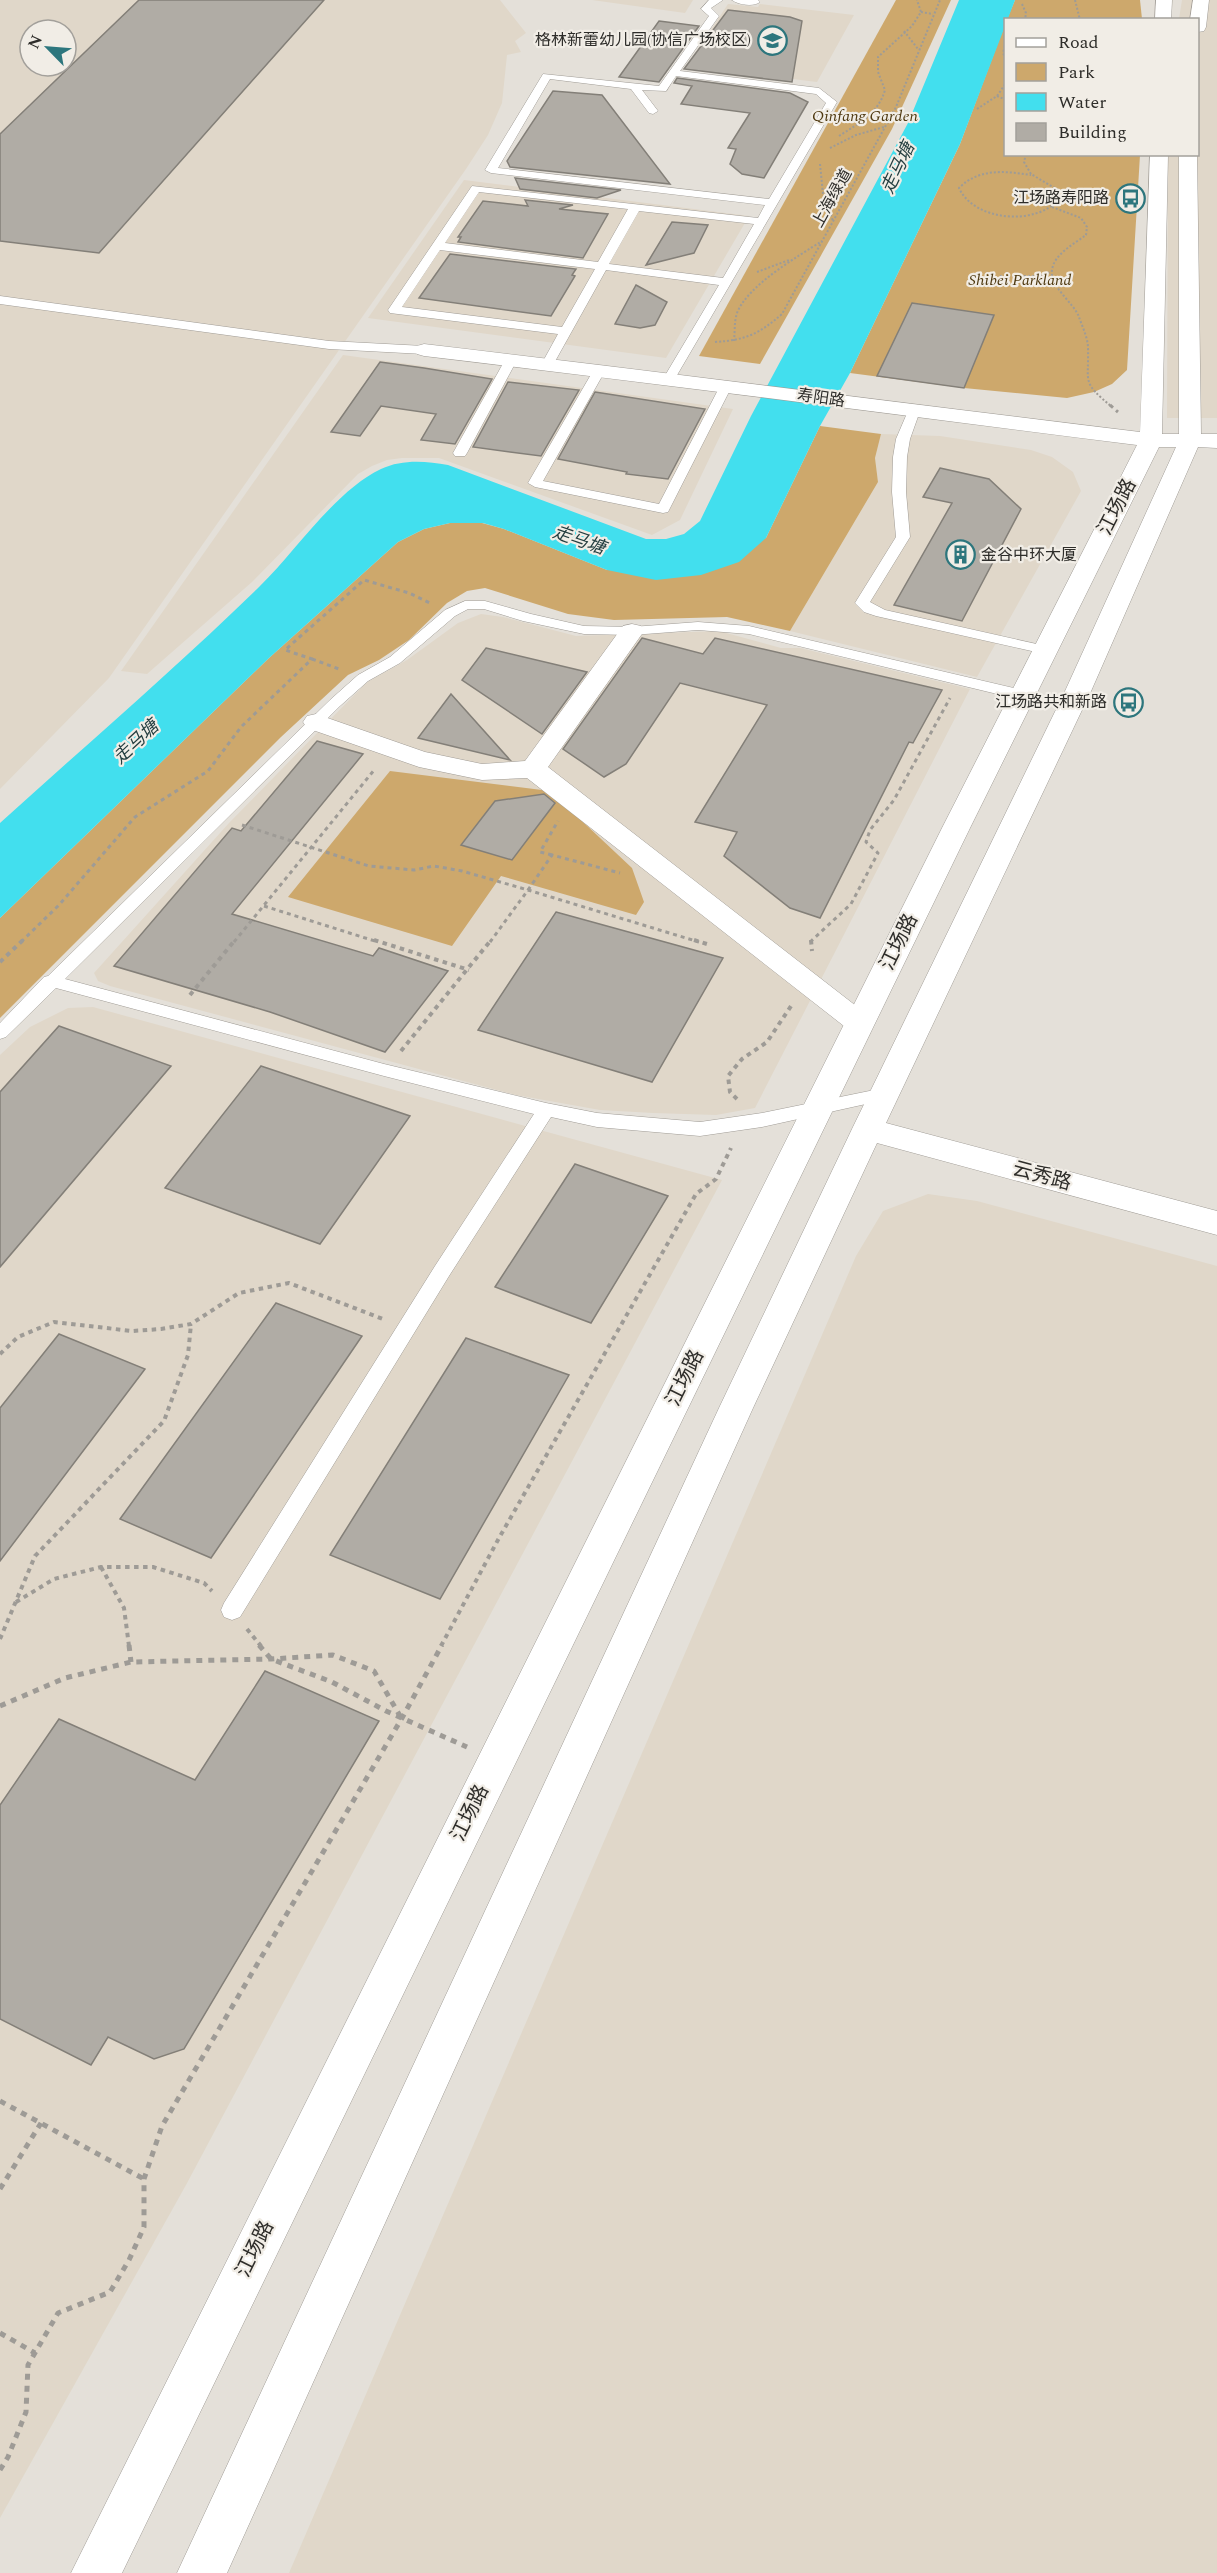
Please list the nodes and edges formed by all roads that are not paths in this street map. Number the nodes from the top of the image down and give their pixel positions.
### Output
1 (718, 0) edge
2 (737, 0) edge
3 (1164, 0) edge
4 (1201, 0) edge
5 (755, 2) dead end
6 (1163, 18) edge
7 (1198, 18) edge
8 (673, 73) junction
9 (634, 86) junction
10 (653, 111) dead end
11 (1159, 156) edge
12 (1188, 156) edge
13 (615, 190) dead end
14 (692, 194) junction
15 (773, 203) junction
16 (635, 207) junction
17 (762, 222) junction
18 (437, 246) junction
19 (602, 267) junction
20 (728, 280) junction
21 (0, 300) edge
22 (567, 331) junction
23 (424, 350) joint
24 (511, 360) junction
25 (547, 365) junction
26 (599, 371) junction
27 (669, 379) junction
28 (726, 386) junction
29 (914, 411) junction
30 (1151, 440) junction
31 (1203, 441) edge
32 (460, 453) dead end
33 (632, 631) junction
34 (1045, 650) junction
35 (1022, 695) junction
36 (316, 722) junction
37 (533, 769) junction
38 (50, 981) junction
39 (859, 1023) junction
40 (0, 1033) edge
41 (884, 1094) junction
42 (819, 1106) junction
43 (546, 1110) junction
44 (867, 1129) junction
45 (1217, 1223) edge
46 (232, 1610) road end
47 (96, 2573) edge
48 (202, 2573) edge

1 - 8 lane
2 - 5 lane
3 - 6 main road
4 - 7 main road
8 - 9 lane
8 - 15 lane
9 - 10 lane
9 - 14 lane
11 - 30 main road, 江场路
12 - 31 main road, 江场路
13 - 14 lane
14 - 15 lane
15 - 17 lane
16 - 17 lane
16 - 18 lane
16 - 19 lane
17 - 20 lane
18 - 19 lane
18 - 22 lane
19 - 20 lane
19 - 22 lane
20 - 27 lane
21 - 23 lane
22 - 25 lane
23 - 24 main road, 寿阳路
24 - 25 main road, 寿阳路
24 - 32 lane
25 - 26 main road, 寿阳路
26 - 27 main road, 寿阳路
26 - 28 lane
27 - 28 main road, 寿阳路
28 - 29 main road, 寿阳路
29 - 30 main road, 寿阳路
29 - 34 lane
30 - 31 main road, 寿阳路
30 - 34 main road, 江场路
31 - 41 main road, 江场路
33 - 35 lane
33 - 36 lane
33 - 37 main road
34 - 35 main road, 江场路
35 - 39 main road, 江场路
36 - 37 main road
36 - 38 lane
37 - 39 main road
38 - 40 lane
38 - 43 lane
39 - 42 main road, 江场路
41 - 42 lane
41 - 44 main road, 江场路
42 - 43 lane
42 - 47 main road, 江场路
43 - 46 lane
44 - 45 main road, 云秀路
44 - 48 main road, 江场路

